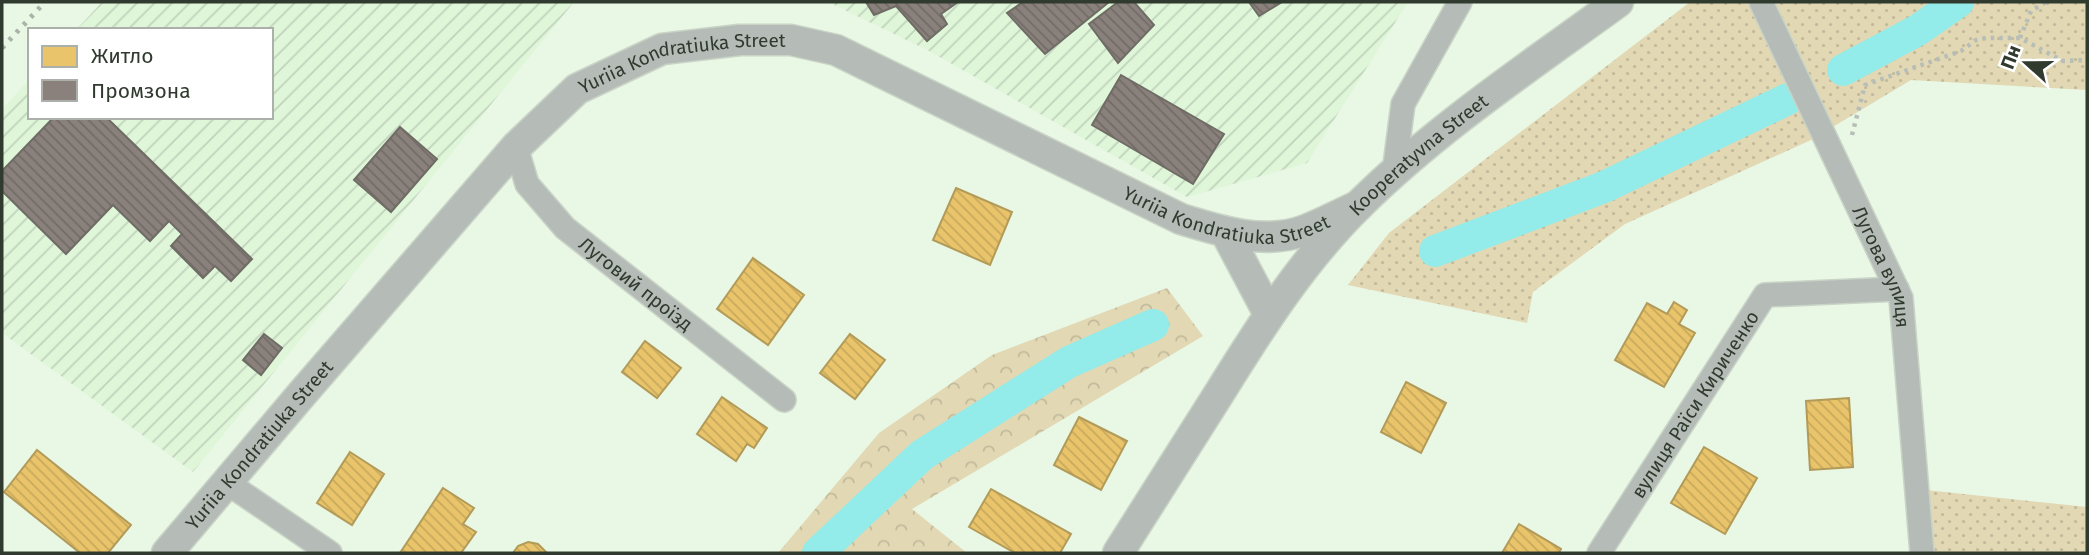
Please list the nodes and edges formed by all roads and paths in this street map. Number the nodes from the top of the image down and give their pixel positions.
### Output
1 (1460, 2) edge
2 (1618, 2) edge
3 (1761, 2) edge
4 (2046, 2) edge
5 (2020, 38) junction
6 (2087, 60) edge
7 (516, 147) junction
8 (1394, 173) junction
9 (1843, 175) junction
10 (1358, 206) junction
11 (1226, 233) junction
12 (1897, 289) junction
13 (1269, 314) junction
14 (784, 400) dead end
15 (226, 482) junction
16 (167, 553) edge
17 (330, 553) edge
18 (1118, 553) edge
19 (1599, 553) edge
20 (1922, 553) edge

1 - 8 street
2 - 8 street, Kooperatyvna Street
3 - 9 street, Лугова вулиця
4 - 5 path
5 - 6 path
5 - 9 path
7 - 11 street, Yuriia Kondratiuka Street
7 - 14 street, Луговий проїзд
7 - 15 street, Yuriia Kondratiuka Street
8 - 10 street, Kooperatyvna Street
9 - 12 street, Лугова вулиця
10 - 11 street, Yuriia Kondratiuka Street
10 - 13 street, Kooperatyvna Street
11 - 13 street
12 - 19 street, вулиця Раїси Кириченко
12 - 20 street, Лугова вулиця
13 - 18 street, Kooperatyvna Street
15 - 16 street, Yuriia Kondratiuka Street
15 - 17 street

